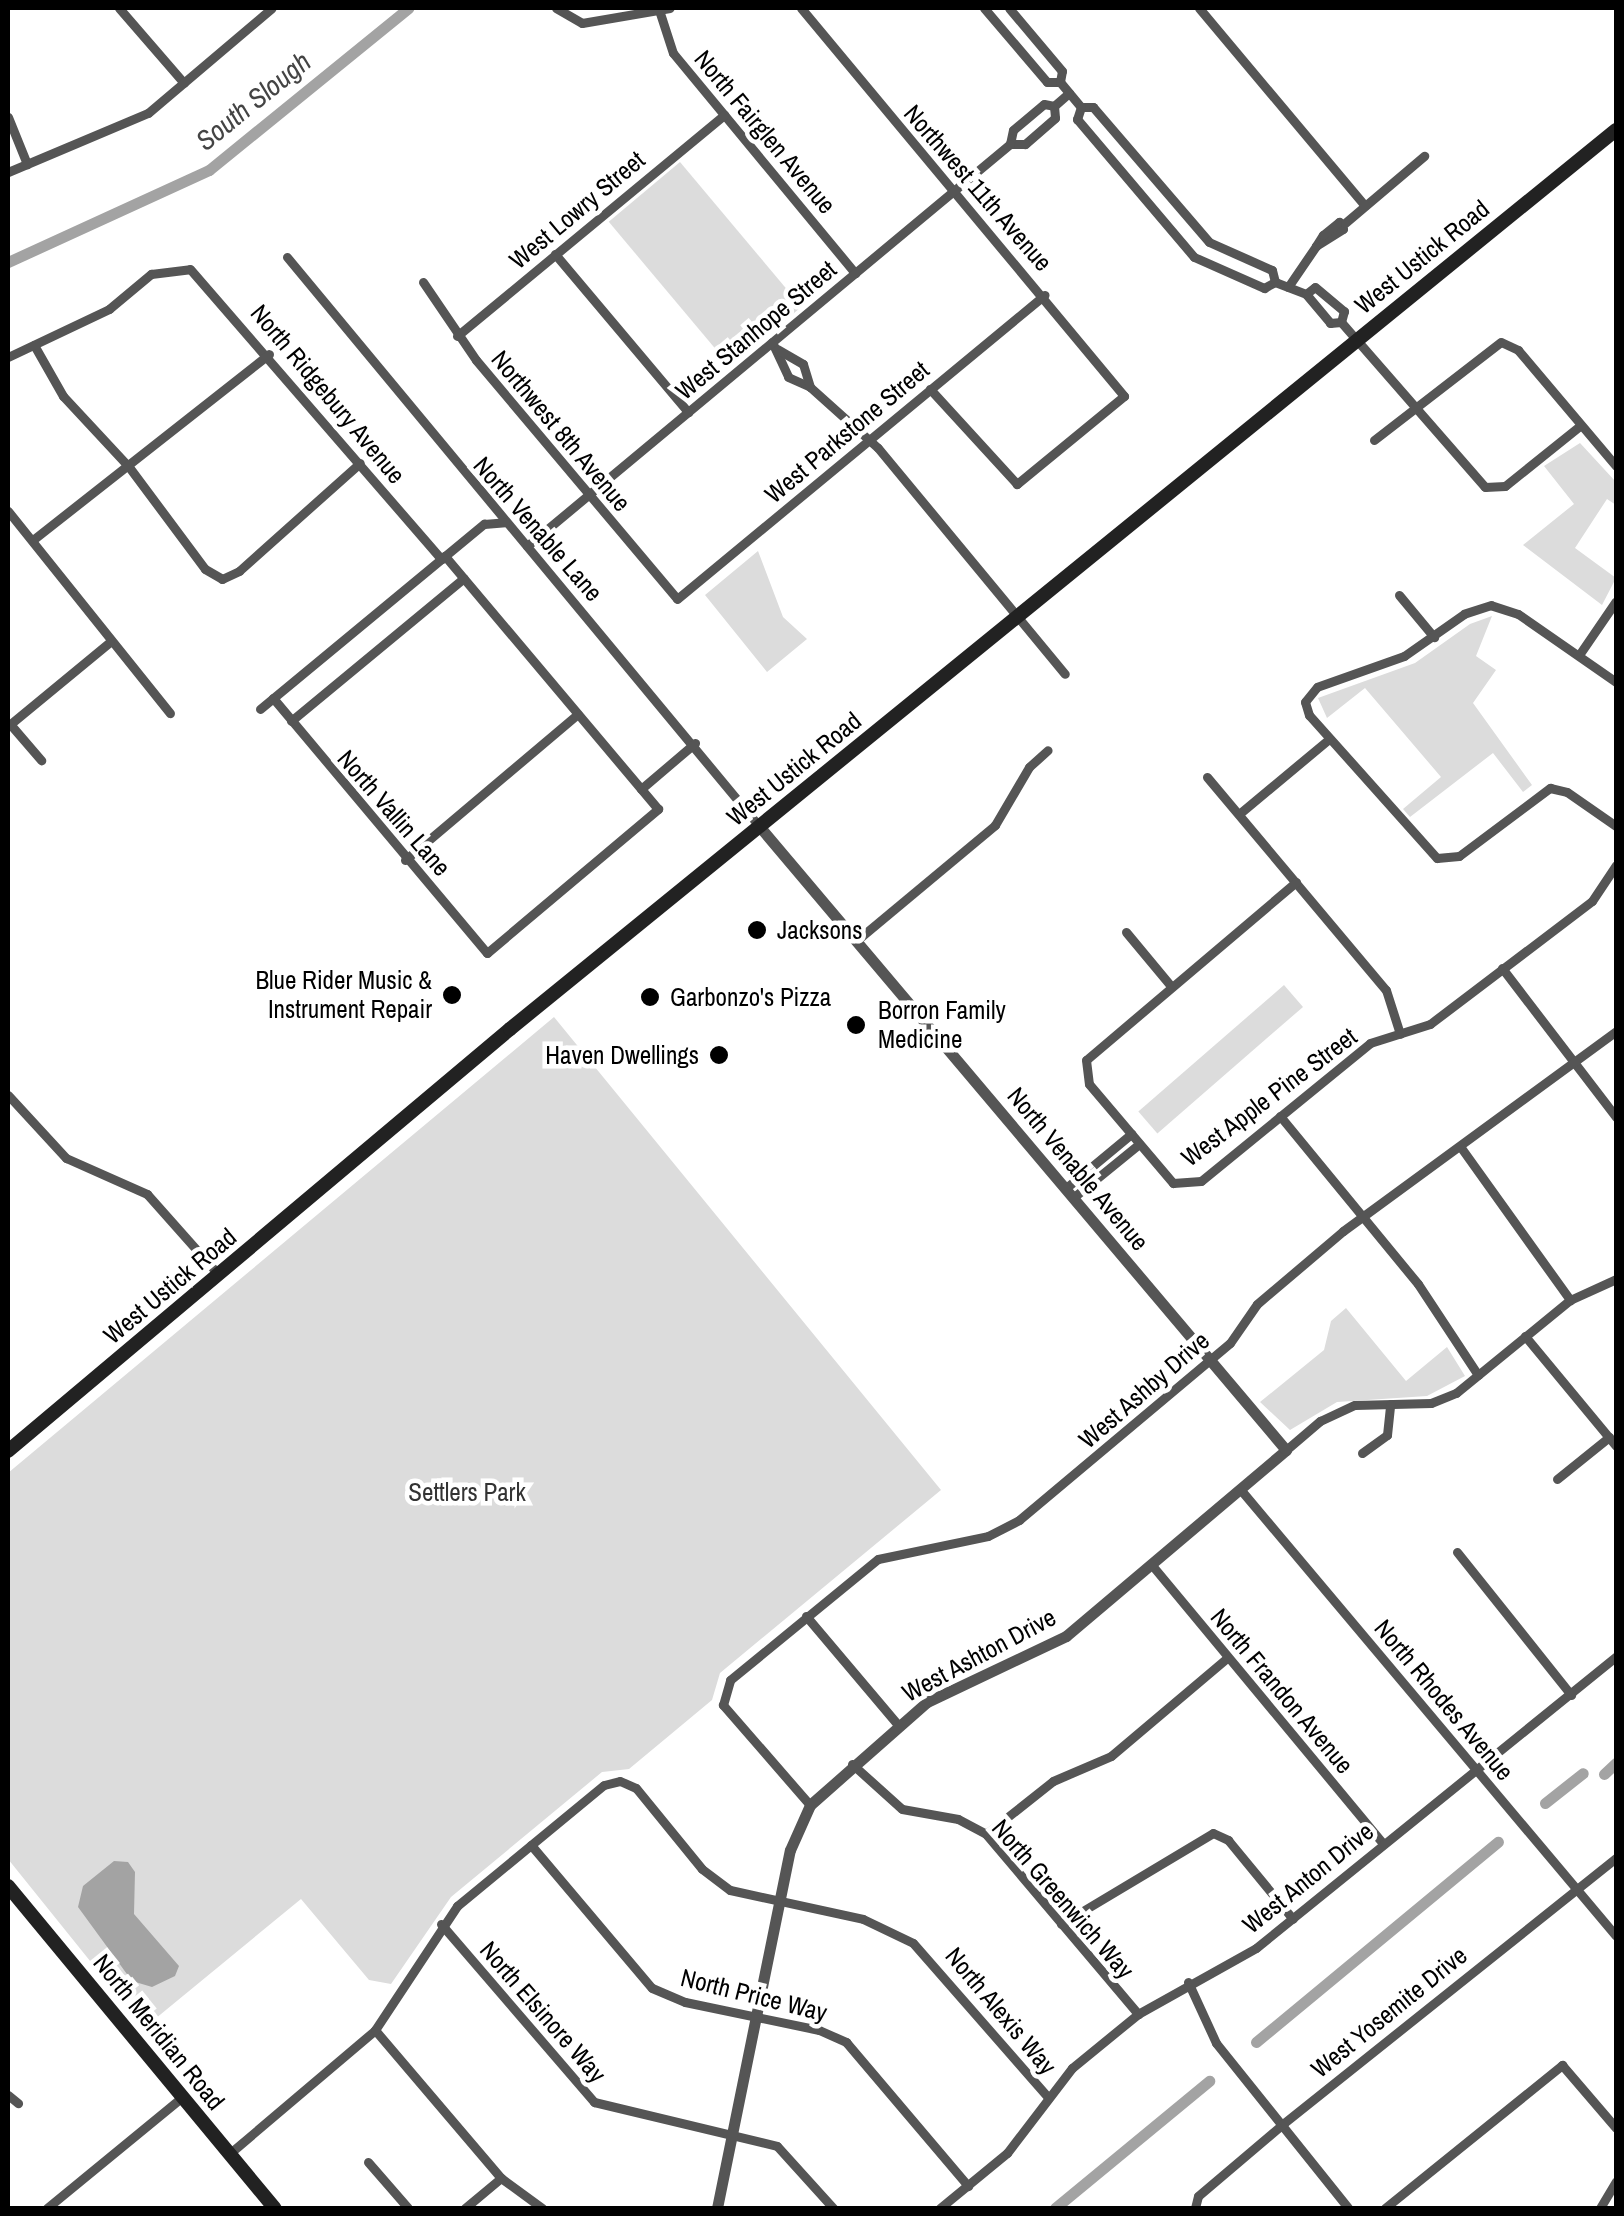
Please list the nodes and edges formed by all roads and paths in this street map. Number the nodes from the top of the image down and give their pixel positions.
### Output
1 (119, 8) edge
2 (272, 8) edge
3 (556, 8) edge
4 (665, 8) edge
5 (802, 8) edge
6 (984, 8) edge
7 (1009, 8) edge
8 (1199, 8) edge
9 (184, 82) junction
10 (1060, 82) junction
11 (1070, 94) junction
12 (1054, 106) junction
13 (1082, 107) junction
14 (724, 115) junction
15 (8, 117) edge
16 (1616, 130) edge
17 (1010, 144) junction
18 (1424, 156) dead end
19 (27, 164) junction
20 (8, 172) edge
21 (952, 192) junction
22 (1364, 206) junction
23 (555, 254) junction
24 (288, 258) dead end
25 (855, 273) junction
26 (423, 282) dead end
27 (1275, 282) junction
28 (1288, 287) junction
29 (1044, 294) junction
30 (1306, 294) junction
31 (1341, 322) junction
32 (457, 336) junction
33 (1356, 339) junction
34 (34, 344) junction
35 (774, 345) junction
36 (269, 354) junction
37 (8, 357) edge
38 (810, 387) junction
39 (930, 388) junction
40 (1414, 407) junction
41 (688, 412) junction
42 (1581, 424) junction
43 (869, 440) junction
44 (1374, 440) dead end
45 (360, 463) junction
46 (1616, 466) edge
47 (129, 467) junction
48 (589, 495) junction
49 (8, 511) edge
50 (504, 522) junction
51 (34, 540) junction
52 (527, 546) junction
53 (443, 558) junction
54 (464, 578) junction
55 (1399, 595) dead end
56 (677, 599) joint
57 (1616, 601) edge
58 (1016, 616) junction
59 (1434, 636) junction
60 (110, 642) junction
61 (1579, 655) junction
62 (1065, 674) dead end
63 (1616, 682) edge
64 (273, 698) junction
65 (260, 709) dead end
66 (170, 713) dead end
67 (578, 714) junction
68 (291, 721) junction
69 (9, 725) edge
70 (1329, 739) junction
71 (695, 743) junction
72 (1048, 750) dead end
73 (41, 760) dead end
74 (1208, 776) dead end
75 (641, 789) junction
76 (1239, 814) junction
77 (760, 826) junction
78 (1616, 826) edge
79 (405, 860) junction
80 (1616, 865) edge
81 (1296, 882) junction
82 (1126, 932) dead end
83 (856, 941) junction
84 (487, 953) joint
85 (1502, 968) junction
86 (1171, 986) junction
87 (1616, 1030) edge
88 (1400, 1034) junction
89 (1576, 1062) junction
90 (8, 1095) edge
91 (1280, 1116) junction
92 (1616, 1117) edge
93 (1131, 1134) junction
94 (1139, 1144) junction
95 (1462, 1149) junction
96 (1070, 1193) junction
97 (1363, 1216) junction
98 (219, 1275) junction
99 (1616, 1279) edge
100 (1570, 1300) junction
101 (1525, 1336) junction
102 (1210, 1360) junction
103 (1478, 1375) junction
104 (1390, 1404) junction
105 (1609, 1437) junction
106 (1616, 1446) edge
107 (1286, 1450) junction
108 (8, 1451) edge
109 (1362, 1453) dead end
110 (1557, 1478) dead end
111 (1240, 1489) junction
112 (1457, 1552) dead end
113 (1151, 1564) junction
114 (806, 1616) junction
115 (1616, 1656) edge
116 (1227, 1658) junction
117 (1571, 1695) junction
118 (898, 1726) junction
119 (852, 1764) junction
120 (1474, 1768) junction
121 (810, 1805) junction
122 (986, 1834) junction
123 (530, 1844) junction
124 (1383, 1844) junction
125 (1616, 1858) edge
126 (8, 1886) edge
127 (1578, 1890) junction
128 (779, 1901) junction
129 (1294, 1919) junction
130 (441, 1924) junction
131 (1061, 1924) junction
132 (1616, 1936) edge
133 (1188, 1982) junction
134 (1138, 2014) junction
135 (756, 2017) junction
136 (376, 2030) junction
137 (8, 2095) edge
138 (182, 2097) junction
139 (1048, 2098) junction
140 (18, 2103) dead end
141 (1284, 2123) junction
142 (1616, 2128) edge
143 (732, 2134) junction
144 (229, 2154) junction
145 (368, 2162) dead end
146 (501, 2178) junction
147 (1616, 2180) edge
148 (968, 2186) junction
149 (1194, 2207) edge
150 (47, 2208) edge
151 (274, 2208) edge
152 (408, 2208) edge
153 (465, 2208) edge
154 (542, 2208) edge
155 (717, 2208) edge
156 (834, 2208) edge
157 (940, 2208) edge
158 (1348, 2208) edge
159 (1385, 2208) edge
160 (1600, 2208) edge

1 - 9 street
2 - 9 street
3 - 4 street
4 - 14 street, North Fairglen Avenue
5 - 21 street, Northwest 11th Avenue
6 - 10 street
7 - 10 street
8 - 22 street
9 - 19 street
10 - 11 street
11 - 12 street, West Stanhope Street
11 - 13 street
12 - 17 street, West Stanhope Street
12 - 17 street, West Stanhope Street
13 - 27 street
13 - 27 street
14 - 23 street, West Lowry Street
14 - 25 street, North Fairglen Avenue
15 - 19 street
16 - 33 main road, West Ustick Road
17 - 21 street, West Stanhope Street
18 - 22 street
19 - 20 street
21 - 25 street, West Stanhope Street
21 - 29 street, Northwest 11th Avenue
22 - 28 street
23 - 32 street, West Lowry Street
23 - 41 street
24 - 50 street, North Venable Lane
25 - 35 street, West Stanhope Street
26 - 32 street, Northwest 8th Avenue
27 - 28 street
28 - 30 street
29 - 39 street, West Parkstone Street
29 - 39 street, Northwest 11th Avenue
30 - 31 street
30 - 31 street
31 - 33 street
32 - 48 street, Northwest 8th Avenue
33 - 40 street
33 - 58 main road, West Ustick Road
34 - 36 street, North Ridgebury Avenue
34 - 37 street
34 - 47 street
35 - 38 street
35 - 38 street
35 - 41 street, West Stanhope Street
36 - 45 street, North Ridgebury Avenue
36 - 47 street
38 - 43 street
39 - 43 street, West Parkstone Street
40 - 42 street
40 - 42 street
40 - 44 street
41 - 48 street, West Stanhope Street
42 - 46 street
43 - 56 street, West Parkstone Street
43 - 58 street
45 - 47 street
45 - 53 street, North Ridgebury Avenue
47 - 51 street
48 - 52 street, West Stanhope Street
48 - 56 street, Northwest 8th Avenue
49 - 51 street
50 - 52 street, North Venable Lane
50 - 53 street
51 - 60 street
52 - 71 street, North Venable Lane
53 - 54 street, North Ridgebury Avenue
53 - 64 street
54 - 67 street, North Ridgebury Avenue
54 - 68 street
55 - 59 street
57 - 61 street
58 - 62 street
58 - 77 main road, West Ustick Road
59 - 61 street
59 - 70 street
60 - 66 street
60 - 69 street
61 - 63 street
64 - 65 street
64 - 68 street, North Vallin Lane
67 - 75 street, North Ridgebury Avenue
67 - 79 street
68 - 79 street, North Vallin Lane
69 - 73 street
70 - 76 street
70 - 78 street
71 - 75 street
71 - 77 street, North Venable Lane
72 - 83 street
74 - 76 street
75 - 84 street, North Ridgebury Avenue
76 - 81 street
77 - 83 street, North Venable Avenue
77 - 98 main road, West Ustick Road
79 - 84 street, North Vallin Lane
80 - 85 street, West Apple Pine Street
81 - 86 street
81 - 88 street
82 - 86 street
83 - 96 street, North Venable Avenue
85 - 88 street, West Apple Pine Street
85 - 89 street
86 - 93 street
87 - 89 street, West Ashby Drive
88 - 91 street, West Apple Pine Street
89 - 92 street
89 - 95 street, West Ashby Drive
90 - 98 street
91 - 94 street, West Apple Pine Street
91 - 97 street
93 - 94 street
93 - 96 street
94 - 96 street, West Apple Pine Street
95 - 97 street, West Ashby Drive
95 - 100 street
96 - 102 street, North Venable Avenue
97 - 102 street, West Ashby Drive
97 - 103 street
98 - 108 main road, West Ustick Road
99 - 100 street, West Ashton Drive
100 - 101 street, West Ashton Drive
101 - 103 street, West Ashton Drive
101 - 105 street
102 - 107 street, North Venable Avenue
102 - 114 street, West Ashby Drive
103 - 104 street, West Ashton Drive
104 - 107 street, West Ashton Drive
104 - 109 street
105 - 106 street
105 - 110 street
107 - 111 street, West Ashton Drive
111 - 113 street, West Ashton Drive
111 - 120 street, North Rhodes Avenue
112 - 117 street
113 - 116 street, North Frandon Avenue
113 - 118 street, West Ashton Drive
114 - 118 street
114 - 121 street, West Ashby Drive
115 - 117 street, West Anton Drive
116 - 122 street
116 - 124 street, North Frandon Avenue
117 - 120 street, West Anton Drive
118 - 119 street, West Ashton Drive
119 - 121 street, West Ashton Drive
119 - 122 street, North Greenwich Way
120 - 124 street, West Anton Drive
120 - 127 street, North Rhodes Avenue
121 - 128 street, West Ashton Drive
122 - 131 street, North Greenwich Way
123 - 128 street, North Alexis Way
123 - 130 street
123 - 135 street, North Price Way
124 - 129 street, West Anton Drive
125 - 127 street, West Yosemite Drive
126 - 138 main road, North Meridian Road
127 - 132 street, North Rhodes Avenue
127 - 141 street, West Yosemite Drive
128 - 135 street, West Ashton Drive
128 - 139 street, North Alexis Way
129 - 131 street
129 - 133 street, West Anton Drive
130 - 136 street
130 - 143 street, North Elsinore Way
131 - 134 street, North Greenwich Way
133 - 134 street, West Anton Drive
133 - 141 street
134 - 139 street, West Anton Drive
135 - 143 street, West Ashton Drive
135 - 148 street, North Price Way
136 - 144 street
136 - 146 street
137 - 140 street
138 - 144 main road, North Meridian Road
138 - 150 street
139 - 148 street, West Anton Drive
141 - 149 street, West Yosemite Drive
141 - 158 street
142 - 159 street
143 - 155 street, West Ashton Drive
143 - 156 street, North Elsinore Way
144 - 151 main road, North Meridian Road
145 - 152 street
146 - 153 street
146 - 154 street
147 - 160 street
148 - 157 street, West Anton Drive

